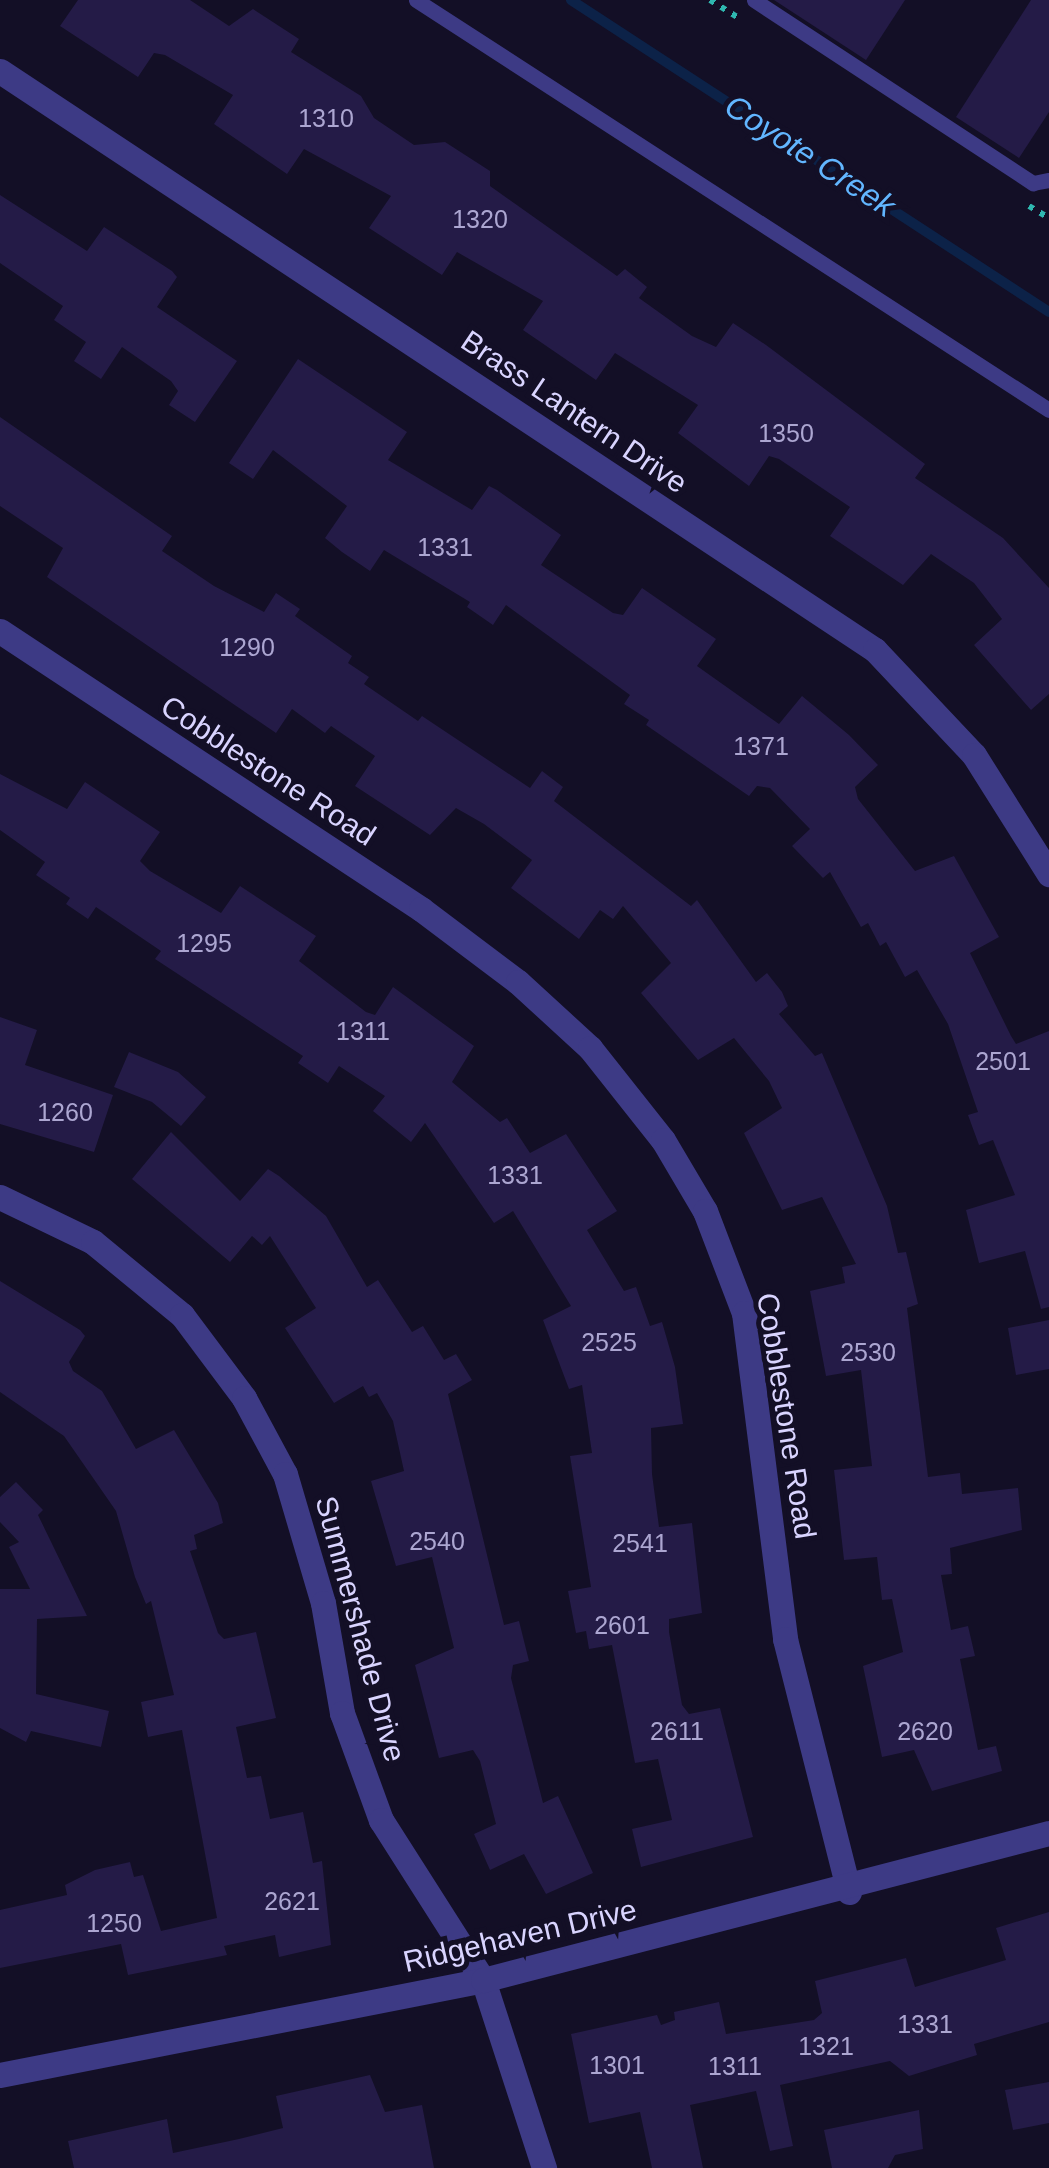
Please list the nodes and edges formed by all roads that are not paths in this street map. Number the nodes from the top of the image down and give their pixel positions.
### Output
1 (416, 0) edge
2 (754, 0) edge
3 (0, 71) edge
4 (1049, 180) edge
5 (1049, 410) edge
6 (0, 631) edge
7 (1049, 874) edge
8 (0, 1197) edge
9 (1049, 1834) edge
10 (849, 1892) junction
11 (482, 1980) junction
12 (0, 2075) edge
13 (544, 2168) edge

1 - 5 lane
2 - 4 lane
3 - 7 street, Brass Lantern Drive
6 - 10 street, Cobblestone Road
8 - 11 street, Summershade Drive
9 - 10 street, Ridgehaven Drive
10 - 11 street, Ridgehaven Drive
11 - 12 street, Ridgehaven Drive
11 - 13 street, Summershade Drive

